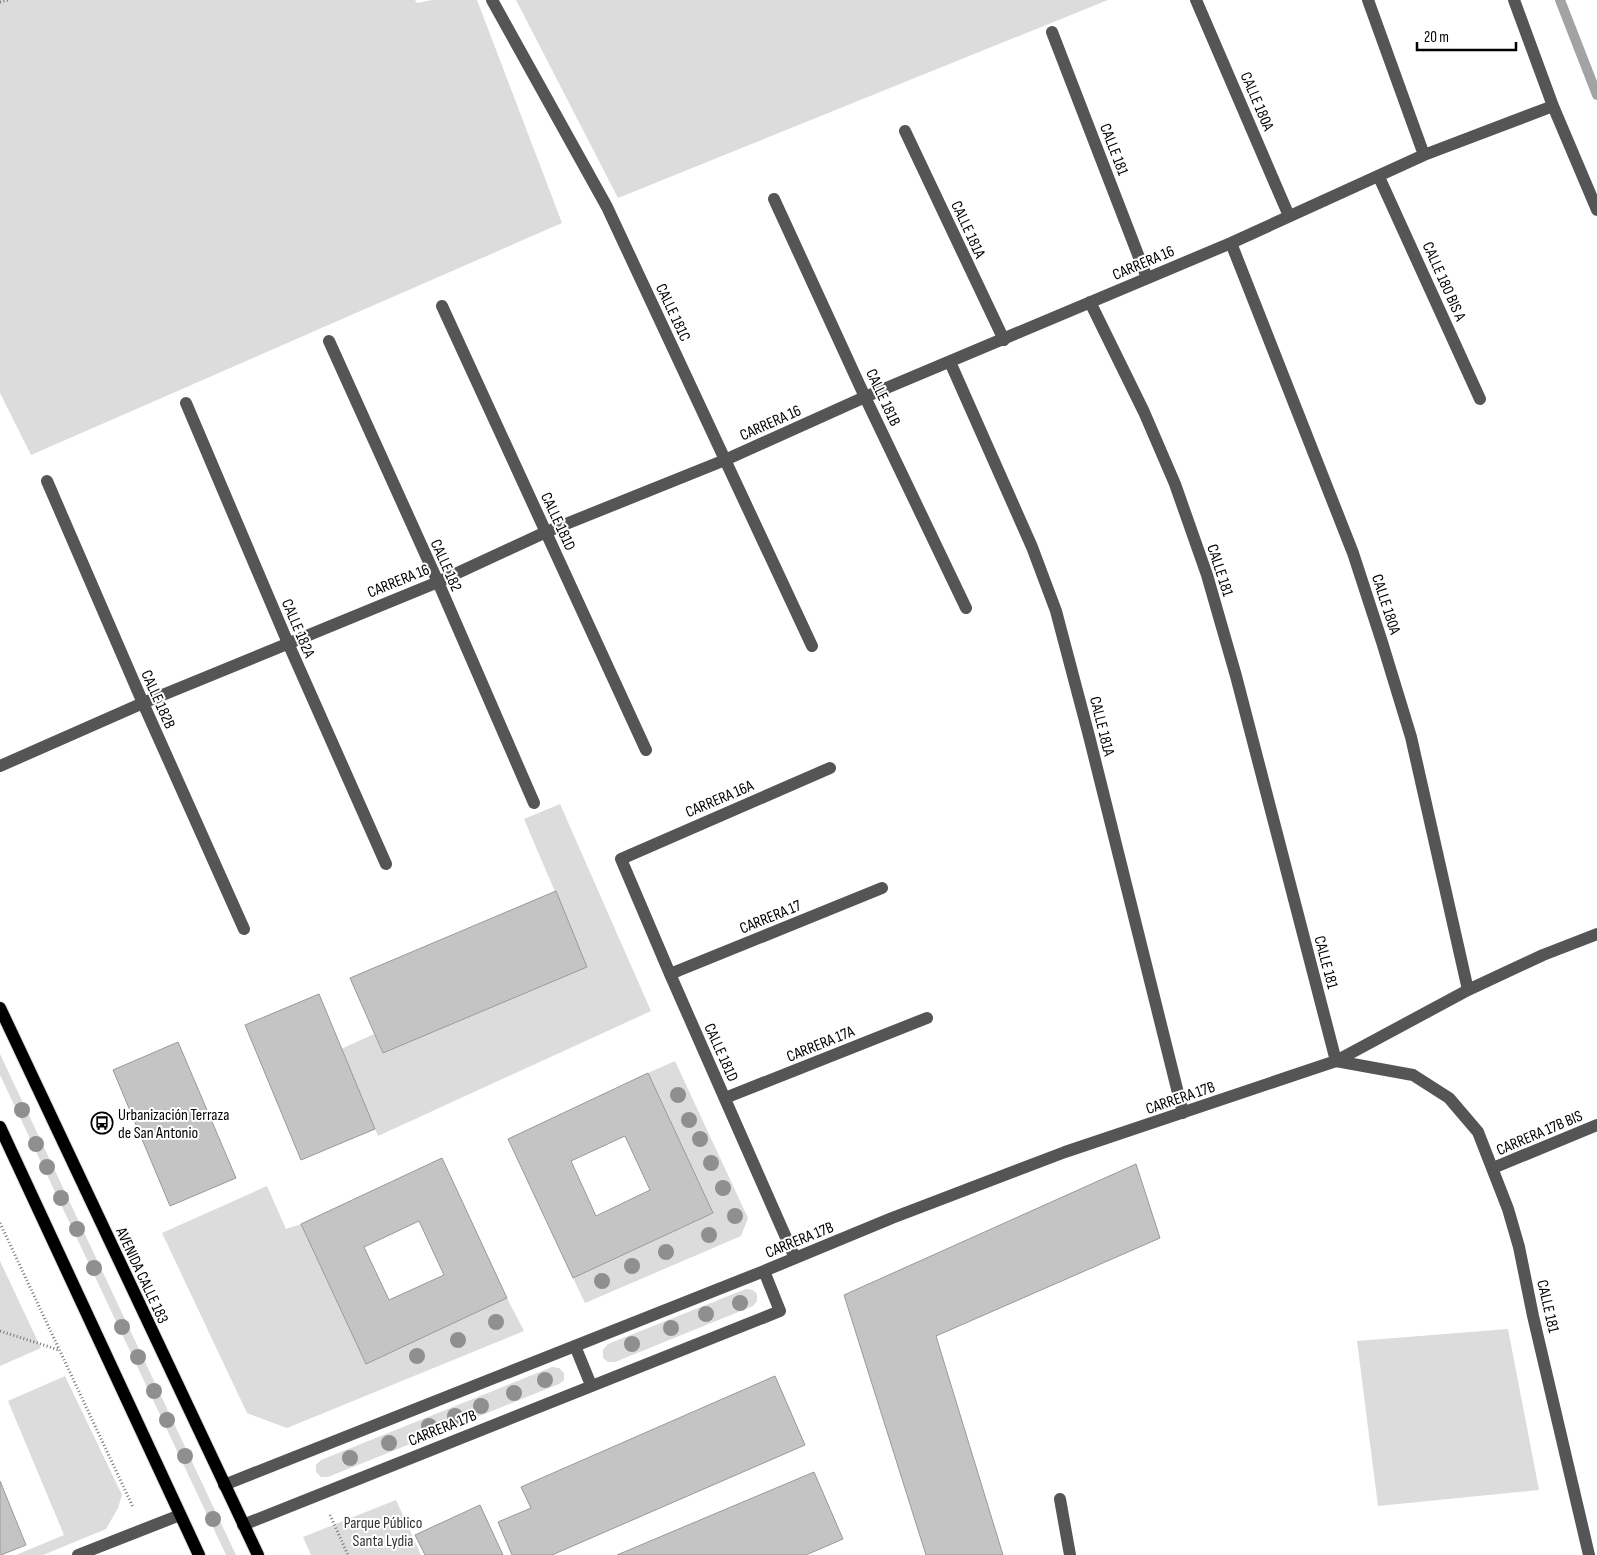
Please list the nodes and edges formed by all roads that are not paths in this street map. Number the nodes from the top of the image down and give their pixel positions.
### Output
1 (492, 0) edge
2 (1196, 0) edge
3 (1368, 0) edge
4 (1514, 0) edge
5 (1052, 32) dead end
6 (1553, 106) junction
7 (905, 131) dead end
8 (1424, 155) junction
9 (1380, 177) junction
10 (774, 199) dead end
11 (1597, 210) edge
12 (1289, 216) junction
13 (1231, 243) junction
14 (1147, 278) junction
15 (1090, 302) junction
16 (442, 306) dead end
17 (1004, 340) junction
18 (328, 341) dead end
19 (950, 362) junction
20 (866, 397) junction
21 (1480, 399) dead end
22 (186, 403) dead end
23 (726, 460) junction
24 (47, 481) dead end
25 (546, 532) junction
26 (438, 582) junction
27 (966, 608) dead end
28 (288, 642) junction
29 (812, 646) dead end
30 (143, 703) junction
31 (646, 750) dead end
32 (0, 766) edge
33 (830, 768) dead end
34 (534, 803) dead end
35 (621, 859) joint
36 (386, 864) dead end
37 (882, 888) dead end
38 (244, 929) dead end
39 (1597, 934) edge
40 (670, 974) junction
41 (1468, 990) junction
42 (0, 1008) edge
43 (927, 1018) dead end
44 (1336, 1061) junction
45 (724, 1098) junction
46 (1183, 1113) junction
47 (1597, 1125) edge
48 (0, 1127) edge
49 (1493, 1168) junction
50 (795, 1258) junction
51 (764, 1271) junction
52 (575, 1346) junction
53 (591, 1386) junction
54 (224, 1485) junction
55 (1060, 1499) dead end
56 (180, 1515) junction
57 (243, 1525) junction
58 (78, 1555) edge
59 (199, 1555) edge
60 (258, 1555) edge
61 (1070, 1555) edge
62 (1589, 1555) edge

1 - 23 street, CALLE 181C
2 - 12 street, CALLE 180A
3 - 8 street
4 - 6 street
5 - 14 street, CALLE 181
6 - 8 street, CARRERA 16
6 - 11 street
7 - 17 street, CALLE 181A
8 - 9 street, CARRERA 16
9 - 12 street, CARRERA 16
9 - 21 street, CALLE 180 BIS A
10 - 20 street, CALLE 181B
12 - 13 street, CARRERA 16
13 - 14 street, CARRERA 16
13 - 41 street, CALLE 180A
14 - 15 street, CARRERA 16
15 - 17 street, CARRERA 16
15 - 44 street, CALLE 181
16 - 25 street, CALLE 181D
17 - 19 street, CARRERA 16
18 - 26 street, CALLE 182
19 - 20 street, CARRERA 16
19 - 46 street, CALLE 181A
20 - 23 street, CARRERA 16
20 - 27 street, CALLE 181B
22 - 28 street, CALLE 182A
23 - 25 street, CARRERA 16
23 - 29 street, CALLE 181C
24 - 30 street, CALLE 182B
25 - 26 street, CARRERA 16
25 - 31 street, CALLE 181D
26 - 28 street, CARRERA 16
26 - 34 street, CALLE 182
28 - 30 street, CARRERA 16
28 - 36 street, CALLE 182A
30 - 32 street, CARRERA 16
30 - 38 street, CALLE 182B
33 - 35 street, CARRERA 16A
35 - 40 street, CALLE 181D
37 - 40 street, CARRERA 17
39 - 41 street, CARRERA 17B
40 - 45 street, CALLE 181D
41 - 44 street, CARRERA 17B
42 - 54 main road, AVENIDA CALLE 183
43 - 45 street, CARRERA 17A
44 - 46 street, CARRERA 17B
44 - 49 street, CALLE 181
45 - 50 street, CALLE 181D
46 - 50 street, CARRERA 17B
47 - 49 street, CARRERA 17B BIS
48 - 56 main road
49 - 62 street, CALLE 181
50 - 51 street, CARRERA 17B
51 - 52 street, CARRERA 17B
51 - 53 street, CARRERA 17B
52 - 53 street
52 - 54 street, CARRERA 17B
53 - 57 street, CARRERA 17B
54 - 57 main road, AVENIDA CALLE 183
55 - 61 street
56 - 58 street
56 - 59 main road
57 - 60 main road, AVENIDA CALLE 183

